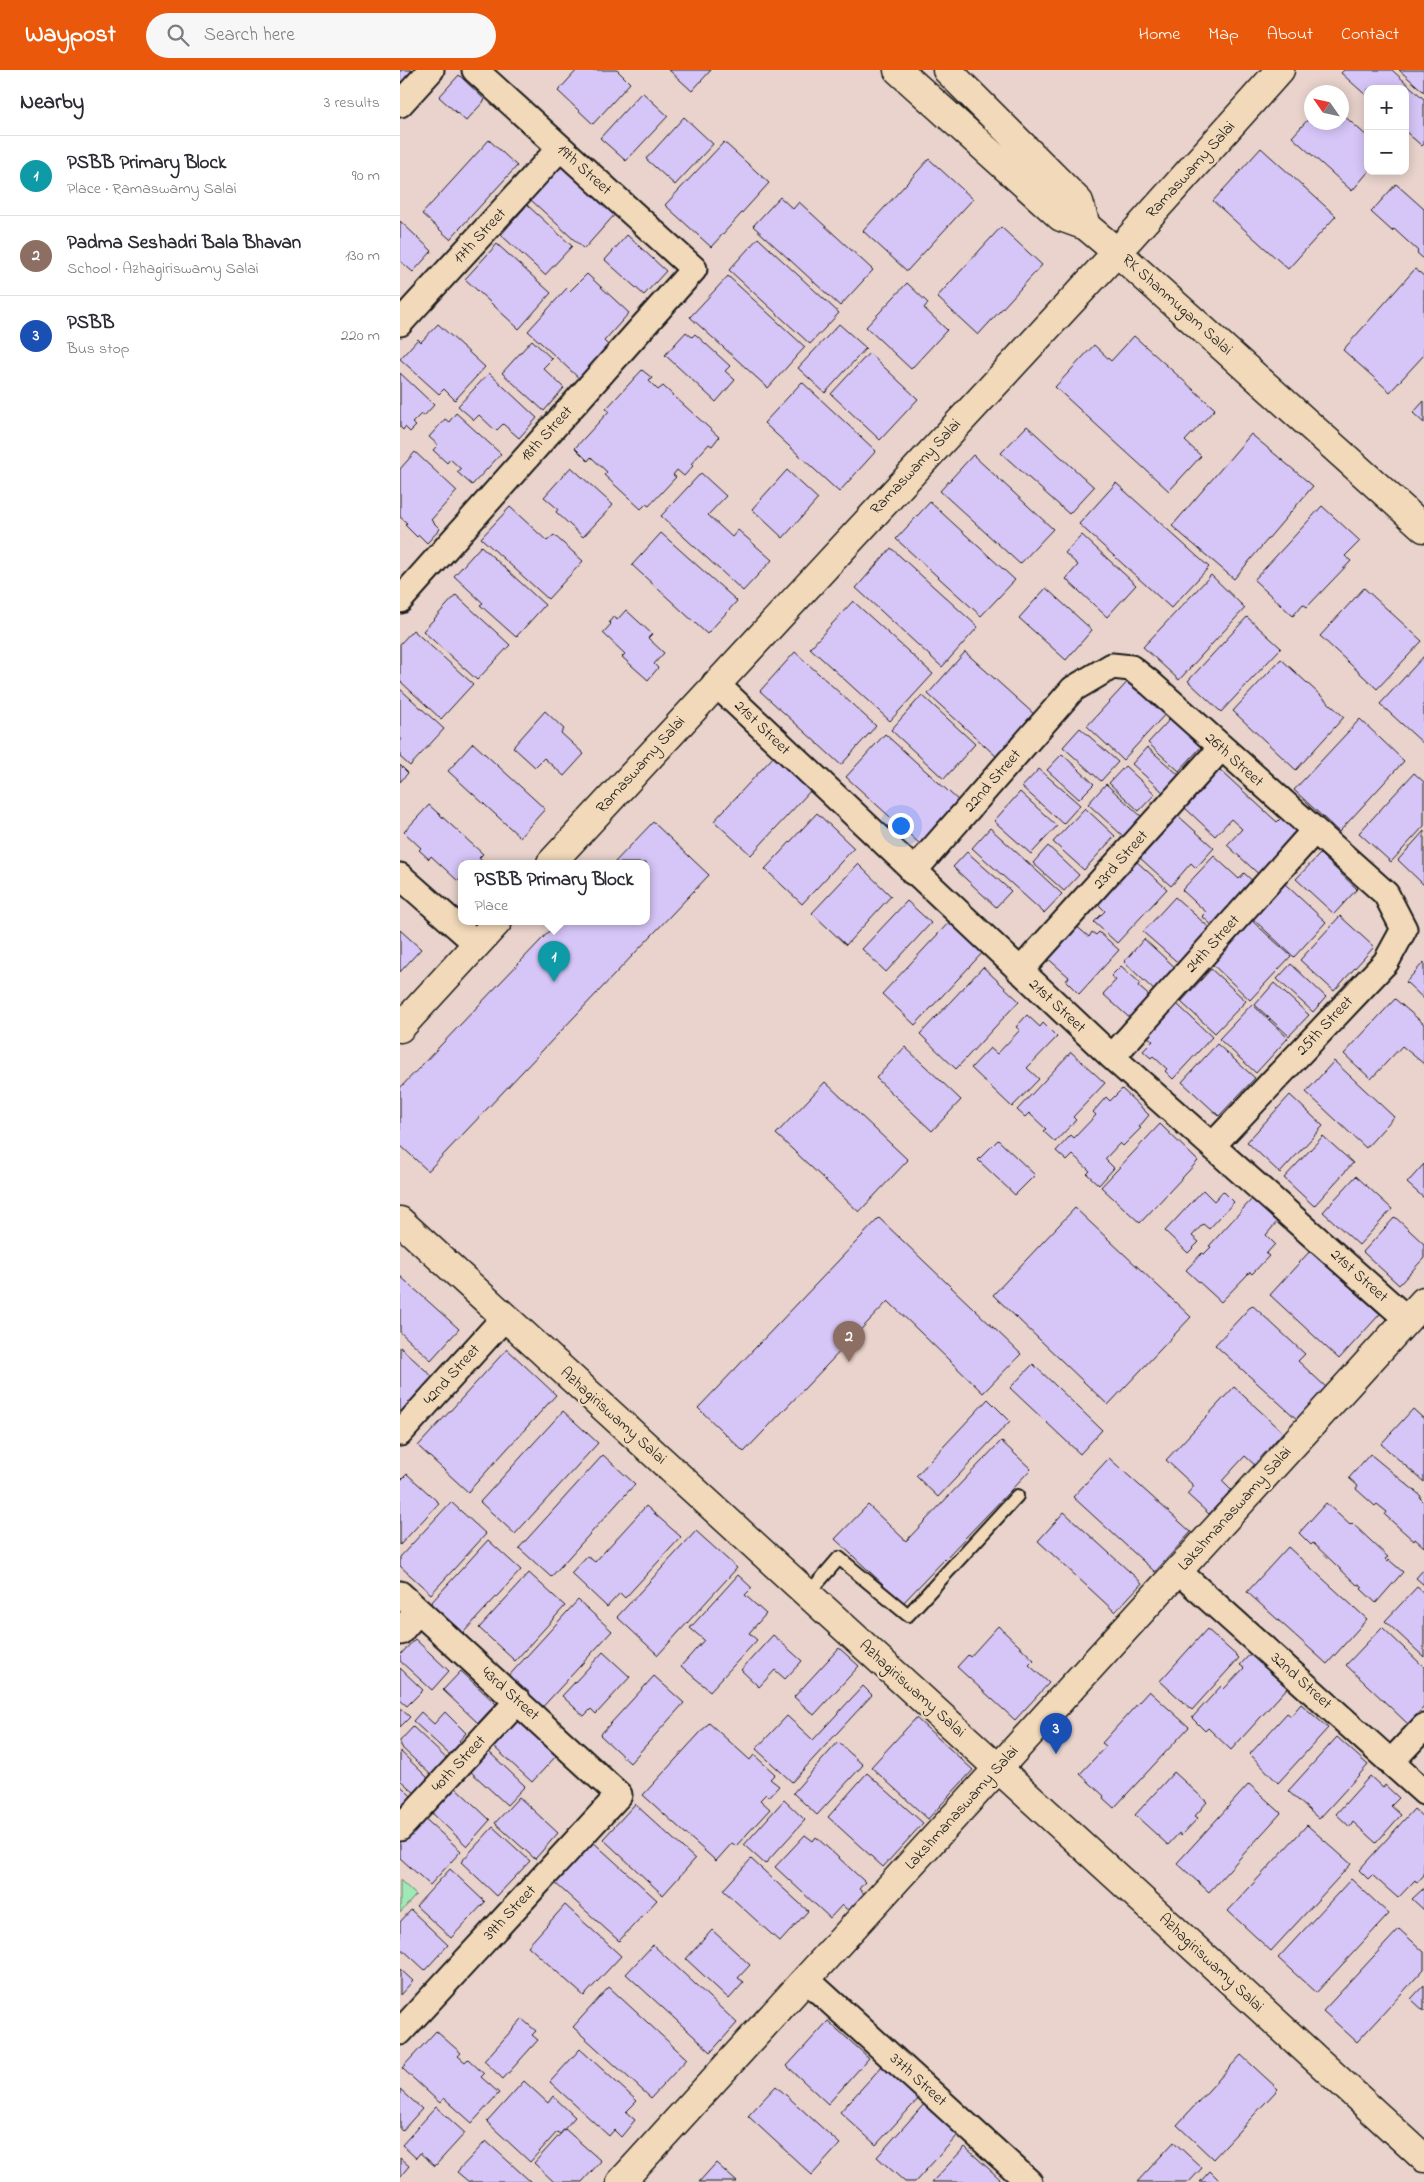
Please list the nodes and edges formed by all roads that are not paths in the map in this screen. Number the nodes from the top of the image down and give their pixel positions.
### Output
1 (431, 70) edge
2 (475, 70) edge
3 (898, 70) edge
4 (947, 70) edge
5 (1280, 70) edge
6 (400, 104) edge
7 (560, 148) junction
8 (1086, 226) junction
9 (1117, 252) junction
10 (694, 269) joint
11 (400, 323) edge
12 (1424, 528) edge
13 (400, 600) edge
14 (716, 683) junction
15 (1073, 689) joint
16 (1221, 748) junction
17 (1314, 831) junction
18 (554, 860) edge
19 (913, 872) junction
20 (400, 876) edge
21 (1386, 894) joint
22 (494, 925) edge
23 (477, 944) junction
24 (1020, 972) junction
25 (400, 1028) edge
26 (1112, 1057) junction
27 (1212, 1146) junction
28 (400, 1221) edge
29 (1416, 1310) edge
30 (504, 1317) junction
31 (400, 1433) edge
32 (1016, 1496) dead end
33 (1178, 1571) junction
34 (400, 1594) edge
35 (808, 1594) junction
36 (418, 1612) junction
37 (400, 1632) edge
38 (518, 1701) junction
39 (1424, 1727) edge
40 (1391, 1762) junction
41 (998, 1768) junction
42 (1424, 1792) edge
43 (619, 1795) joint
44 (400, 1828) edge
45 (806, 1979) junction
46 (400, 2032) edge
47 (1424, 2158) edge
48 (1018, 2178) edge
49 (621, 2182) edge

1 - 6 street
2 - 7 street, 19th Street
3 - 8 street
4 - 8 street
5 - 9 street, Ramaswamy Salai
7 - 10 street, 19th Street
7 - 11 street, 17th Street
8 - 9 street, RK Shanmugam Salai
9 - 12 street, RK Shanmugam Salai
9 - 14 street, Ramaswamy Salai
10 - 13 street, 18th Street
14 - 18 street, Ramaswamy Salai
14 - 19 street, 21st Street
15 - 16 street, 26th Street
15 - 19 street, 22nd Street
16 - 17 street, 26th Street
16 - 24 street, 23rd Street
17 - 21 street, 26th Street
17 - 26 street, 24th Street
19 - 24 street, 21st Street
20 - 23 street
21 - 27 street, 25th Street
22 - 23 street
23 - 25 street
24 - 26 street, 21st Street
26 - 27 street, 21st Street
27 - 29 street, 21st Street
28 - 30 street, Azhagiriswamy Salai
29 - 33 street, Lakshmanaswamy Salai
30 - 31 street, 42nd Street
30 - 35 street, Azhagiriswamy Salai
32 - 35 lane
33 - 40 street, 32nd Street
33 - 41 street, Lakshmanaswamy Salai
34 - 36 street, 43rd Street
35 - 41 street, Azhagiriswamy Salai
36 - 37 street
36 - 38 street, 43rd Street
38 - 43 street, 43rd Street
38 - 44 street, 40th Street
39 - 40 street
40 - 42 street, 32nd Street
41 - 45 street, Lakshmanaswamy Salai
41 - 47 street, Azhagiriswamy Salai
43 - 46 street, 39th Street
45 - 48 street, 37th Street
45 - 49 street, Lakshmanaswamy Salai

